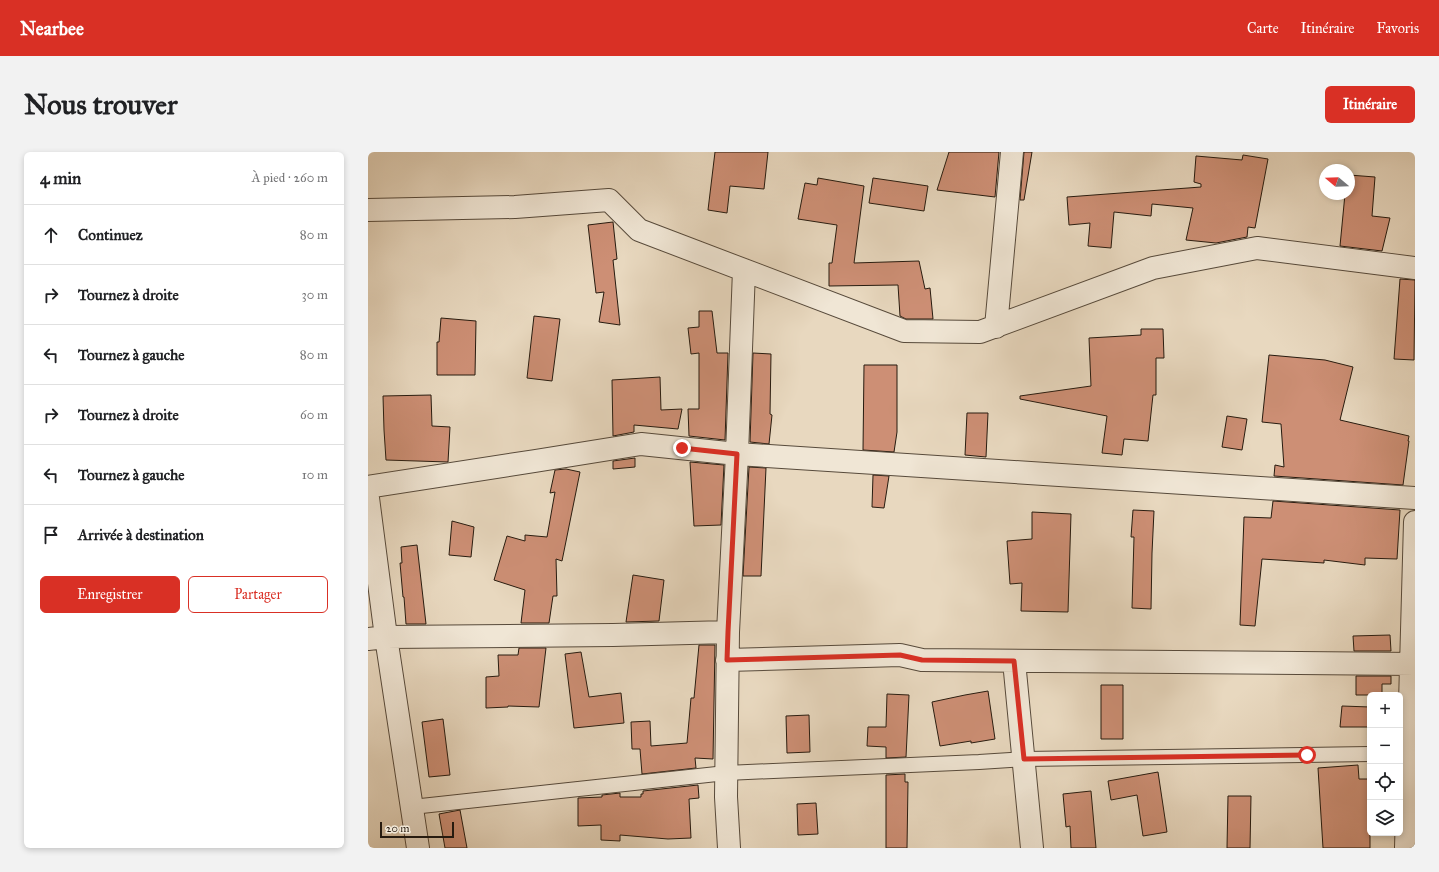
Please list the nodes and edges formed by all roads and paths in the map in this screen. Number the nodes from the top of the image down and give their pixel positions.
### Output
1 (1012, 152) edge
2 (368, 210) edge
3 (1415, 268) edge
4 (744, 270) junction
5 (996, 327) junction
6 (737, 454) junction
7 (368, 487) edge
8 (368, 498) edge
9 (1415, 498) edge
10 (1415, 522) edge
11 (728, 632) junction
12 (377, 638) edge
13 (727, 660) junction
14 (1014, 661) junction
15 (1413, 664) edge
16 (1408, 753) edge
17 (1367, 754) edge
18 (1024, 759) junction
19 (726, 773) junction
20 (412, 807) junction
21 (418, 848) edge
22 (729, 848) edge
23 (1032, 848) edge
24 (1406, 848) edge

1 - 5 street
2 - 4 street
3 - 5 street
4 - 5 street
4 - 6 street
6 - 7 street
6 - 9 street
6 - 11 street
8 - 12 street
10 - 15 street
11 - 12 street
11 - 13 street
12 - 20 street
13 - 14 street
13 - 19 street
14 - 15 street
14 - 18 street
15 - 16 street
16 - 24 street
17 - 18 lane
18 - 19 lane
18 - 23 street
19 - 20 lane
19 - 22 street
20 - 21 street

